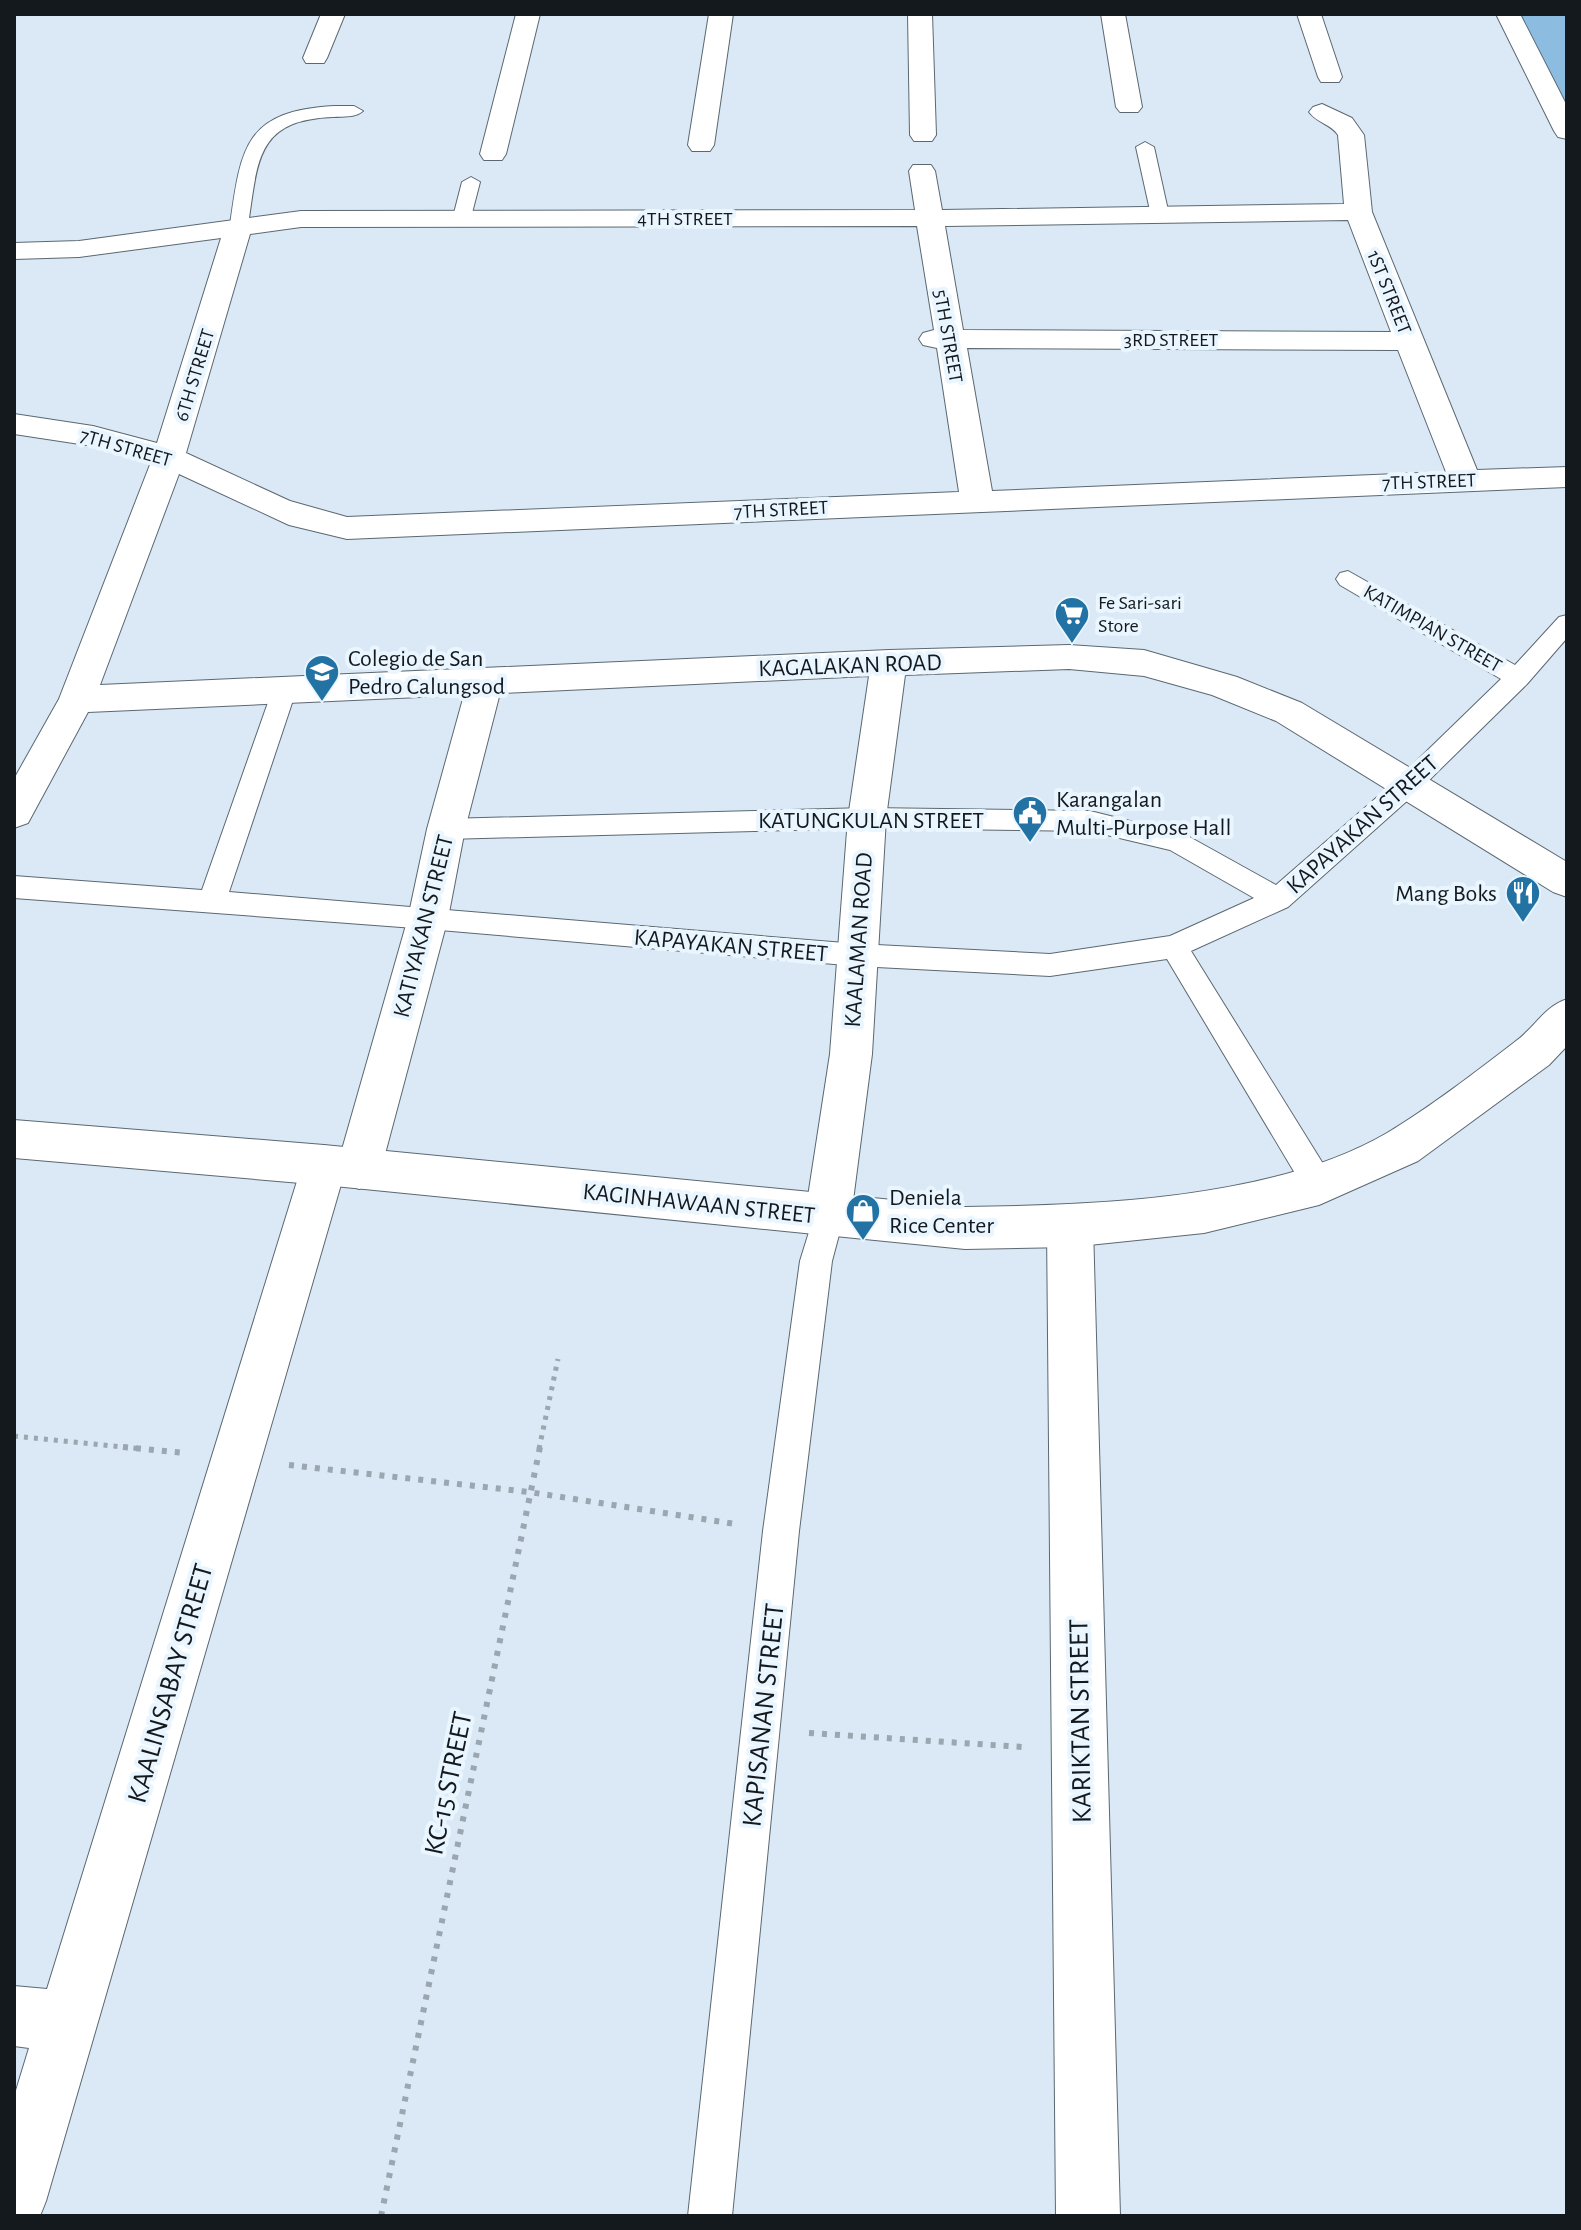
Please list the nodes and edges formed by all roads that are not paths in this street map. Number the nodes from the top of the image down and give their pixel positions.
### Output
1 (333, 14) edge
2 (528, 14) edge
3 (721, 14) edge
4 (920, 14) edge
5 (1113, 14) edge
6 (1309, 14) edge
7 (1508, 14) edge
8 (315, 58) dead end
9 (1330, 77) dead end
10 (1129, 107) dead end
11 (354, 111) dead end
12 (1322, 112) dead end
13 (1567, 131) edge
14 (923, 135) dead end
15 (701, 145) dead end
16 (1145, 147) dead end
17 (493, 154) dead end
18 (922, 171) dead end
19 (471, 182) dead end
20 (1358, 212) junction
21 (1160, 215) junction
22 (462, 217) junction
23 (930, 218) junction
24 (239, 225) junction
25 (14, 251) edge
26 (942, 339) junction
27 (1409, 341) junction
28 (14, 424) edge
29 (169, 457) junction
30 (1567, 477) edge
31 (1465, 480) junction
32 (977, 500) junction
33 (1348, 579) dead end
34 (1567, 623) edge
35 (889, 663) junction
36 (1518, 678) junction
37 (485, 682) junction
38 (284, 691) junction
39 (77, 699) junction
40 (1408, 785) junction
41 (14, 813) edge
42 (867, 818) junction
43 (446, 829) junction
44 (1567, 881) edge
45 (14, 887) edge
46 (1278, 899) junction
47 (212, 901) junction
48 (428, 918) junction
49 (1174, 947) junction
50 (857, 955) junction
51 (1567, 1017) edge
52 (14, 1139) edge
53 (342, 1167) junction
54 (1319, 1185) junction
55 (828, 1216) junction
56 (1070, 1226) junction
57 (41, 2019) edge
58 (14, 2201) edge
59 (710, 2216) edge
60 (1088, 2216) edge

1 - 8 street
2 - 17 street
3 - 15 street
4 - 14 street
5 - 10 street
6 - 9 street
7 - 13 street
11 - 24 lane
12 - 20 street, 1ST STREET
16 - 21 lane
18 - 23 street, 5TH STREET
19 - 22 lane
20 - 21 street, 4TH STREET
20 - 27 street, 1ST STREET
21 - 23 street, 4TH STREET
22 - 23 street, 4TH STREET
22 - 24 street, 4TH STREET
23 - 26 street, 5TH STREET
24 - 25 street, 4TH STREET
24 - 29 street, 6TH STREET
26 - 27 street, 3RD STREET
26 - 32 street, 5TH STREET
27 - 31 street, 1ST STREET
28 - 29 street, 7TH STREET
29 - 32 street, 7TH STREET
29 - 39 street, 6TH STREET
30 - 31 street, 7TH STREET
31 - 32 street, 7TH STREET
33 - 36 lane, KATIMPIAN STREET
34 - 36 lane, KAPAYAKAN STREET
35 - 37 street, KAGALAKAN ROAD
35 - 40 street, KAGALAKAN ROAD
35 - 42 street, KAALAMAN ROAD
36 - 40 lane, KAPAYAKAN STREET
37 - 38 street, KAGALAKAN ROAD
37 - 43 street, KATIYAKAN STREET
38 - 39 street, KAGALAKAN ROAD
38 - 47 lane
39 - 41 street, 6TH STREET
40 - 44 street, KAGALAKAN ROAD
40 - 46 lane, KAPAYAKAN STREET
42 - 43 lane, KATUNGKULAN STREET
42 - 46 lane, KATUNGKULAN STREET
42 - 50 street, KAALAMAN ROAD
43 - 48 street, KATIYAKAN STREET
45 - 47 lane, KAPAYAKAN STREET
46 - 49 lane, KAPAYAKAN STREET
47 - 48 lane, KAPAYAKAN STREET
48 - 50 lane, KAPAYAKAN STREET
48 - 53 street, KATIYAKAN STREET
49 - 50 lane, KAPAYAKAN STREET
49 - 54 lane
50 - 55 street, KAALAMAN ROAD
51 - 54 street, KAGINHAWAAN STREET
52 - 53 street, KAGINHAWAAN STREET
53 - 55 street, KAGINHAWAAN STREET
53 - 57 street, KAALINSABAY STREET
54 - 56 street, KAGINHAWAAN STREET
55 - 56 street, KAGINHAWAAN STREET
55 - 59 lane, KAPISANAN STREET
56 - 60 street, KARIKTAN STREET
57 - 58 street, KAALINSABAY STREET

